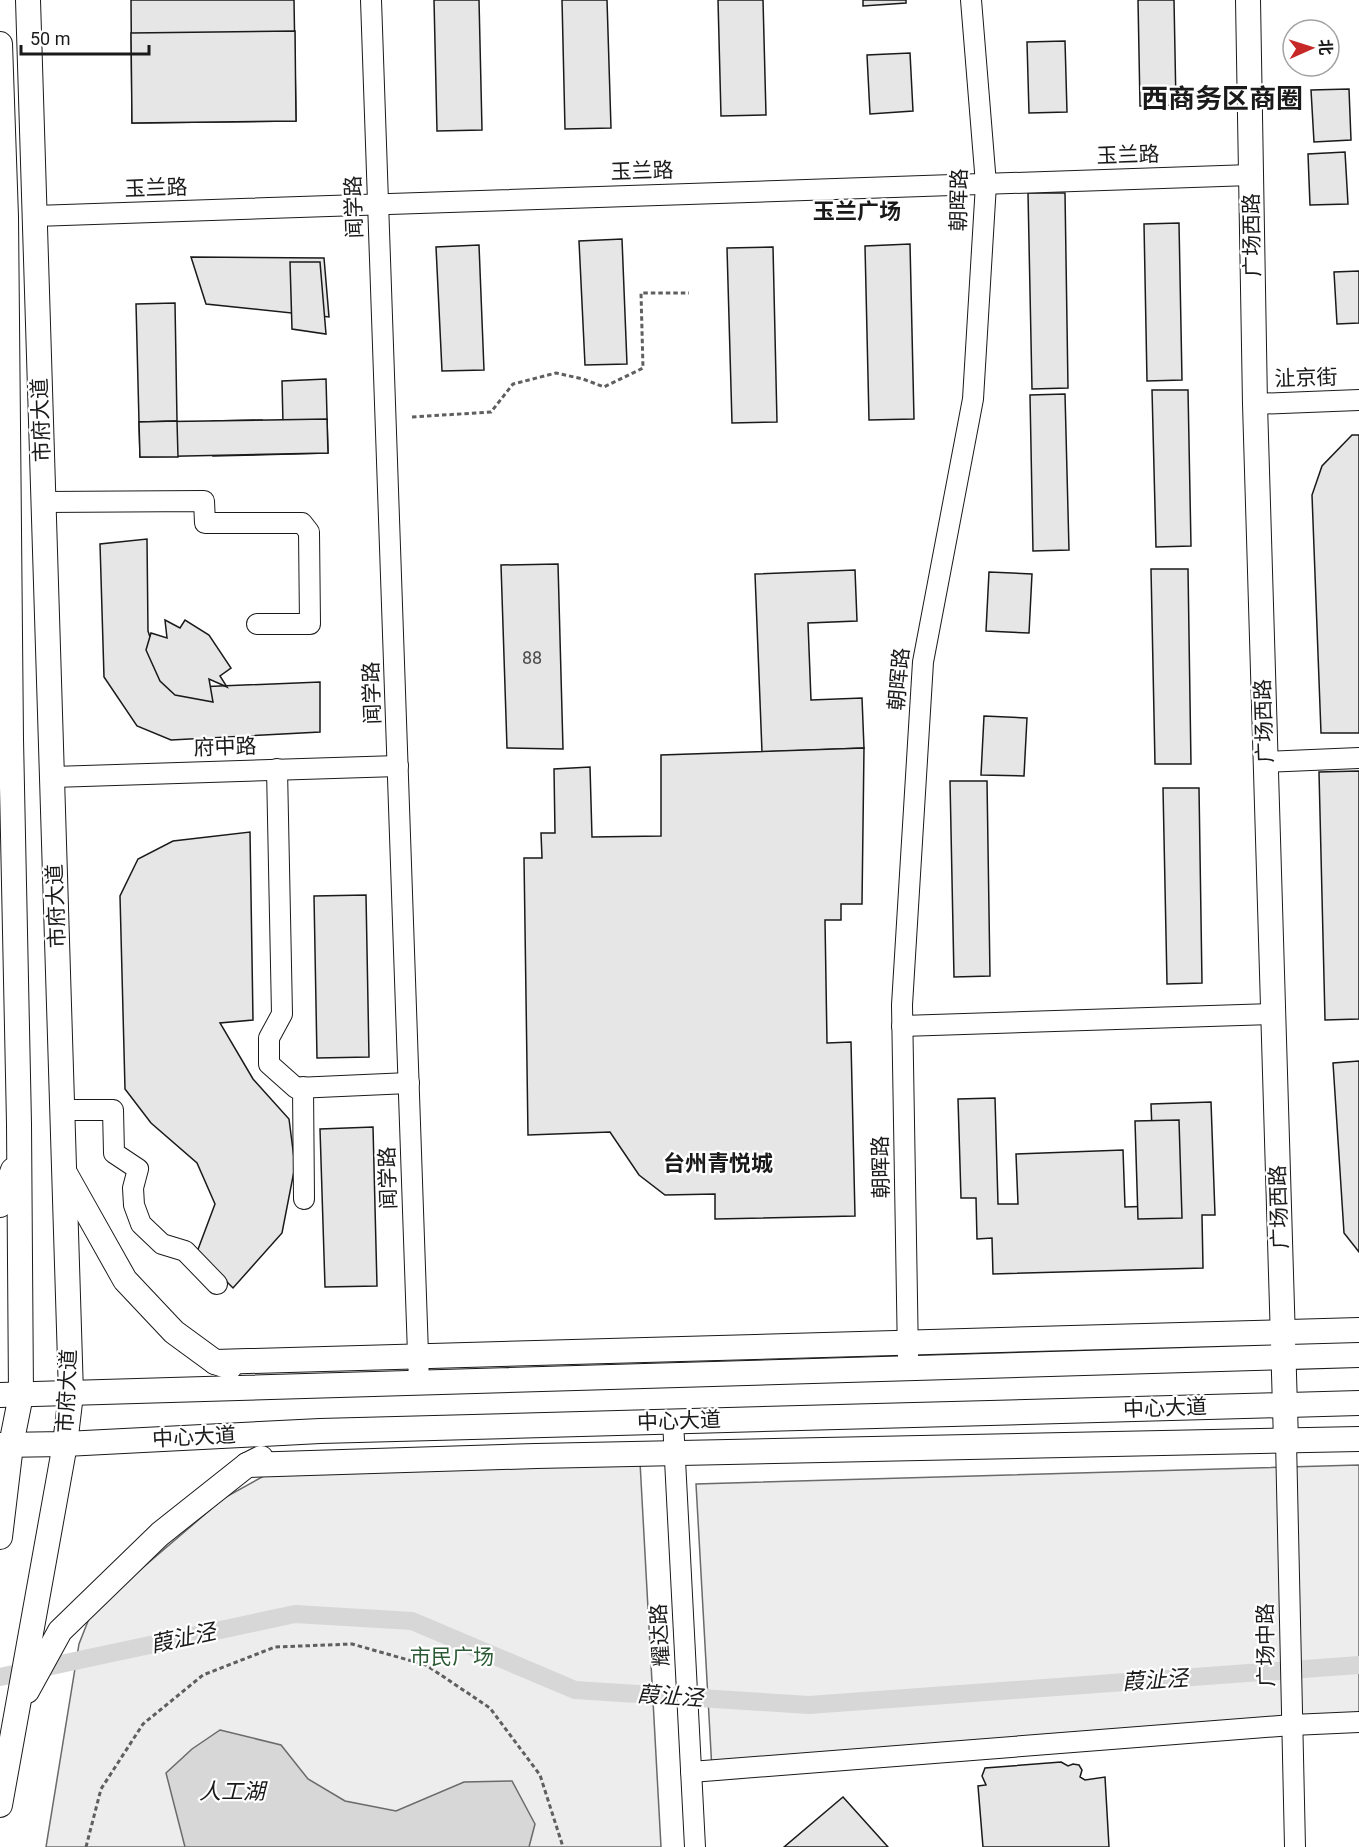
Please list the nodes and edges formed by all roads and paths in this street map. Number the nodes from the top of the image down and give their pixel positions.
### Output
1 (28, 0) edge
2 (371, 0) edge
3 (970, 0) edge
4 (1248, 0) edge
5 (0, 44) edge
6 (1251, 175) junction
7 (986, 184) junction
8 (378, 204) junction
9 (35, 216) junction
10 (3, 218) edge
11 (688, 293) dead end
12 (1359, 400) edge
13 (1255, 404) junction
14 (412, 417) dead end
15 (44, 502) junction
16 (257, 624) dead end
17 (1359, 758) edge
18 (1266, 762) junction
19 (398, 766) junction
20 (277, 769) junction
21 (52, 777) junction
22 (6, 780) edge
23 (1273, 1014) junction
24 (902, 1026) junction
25 (409, 1083) junction
26 (303, 1087) junction
27 (62, 1110) junction
28 (18, 1156) junction
29 (64, 1172) junction
30 (304, 1199) dead end
31 (0, 1205) edge
32 (217, 1284) dead end
33 (1359, 1330) edge
34 (1283, 1332) junction
35 (908, 1343) junction
36 (1359, 1355) edge
37 (418, 1356) junction
38 (1284, 1357) junction
39 (215, 1362) junction
40 (909, 1368) junction
41 (419, 1383) junction
42 (314, 1387) junction
43 (71, 1394) junction
44 (10, 1395) edge
45 (1359, 1403) edge
46 (1285, 1405) junction
47 (673, 1421) junction
48 (320, 1431) junction
49 (1359, 1439) edge
50 (1286, 1442) junction
51 (65, 1444) junction
52 (6, 1445) edge
53 (675, 1454) junction
54 (247, 1465) junction
55 (0, 1537) edge
56 (17, 1710) junction
57 (1292, 1716) junction
58 (1359, 1722) edge
59 (691, 1772) junction
60 (0, 1805) edge
61 (86, 1847) edge
62 (562, 1847) edge
63 (694, 1847) edge
64 (1295, 1847) edge

1 - 9 main road, 市府大道
2 - 8 street, 闻学路
3 - 7 street, 朝晖路
4 - 6 main road, 广场西路
5 - 10 main road, 市府大道
6 - 7 street, 玉兰路
6 - 13 main road, 广场西路
7 - 8 street, 玉兰路
7 - 24 street, 朝晖路
8 - 9 street, 玉兰路
8 - 19 street, 闻学路
9 - 15 main road, 市府大道
10 - 22 main road, 市府大道
11 - 14 path
12 - 13 street, 沚京街
13 - 18 main road, 广场西路
15 - 16 street
15 - 21 main road, 市府大道
17 - 18 street
18 - 23 main road, 广场西路
19 - 20 street, 府中路
19 - 25 street, 闻学路
20 - 21 street, 府中路
20 - 26 street
21 - 27 main road, 市府大道
22 - 28 main road, 市府大道
23 - 24 street
23 - 34 main road, 广场西路
24 - 35 street, 朝晖路
25 - 26 street
25 - 37 street, 闻学路
26 - 30 street
27 - 29 main road, 市府大道
27 - 32 street
28 - 31 main road
28 - 44 main road, 市府大道
29 - 39 main road
29 - 43 main road, 市府大道
33 - 34 main road
34 - 35 main road
34 - 38 main road, 广场西路
35 - 37 main road
35 - 40 street, 朝晖路
36 - 38 main road
37 - 39 main road
37 - 41 street, 闻学路
38 - 40 main road
38 - 46 main road, 广场西路
39 - 42 main road
40 - 41 main road
41 - 42 main road
42 - 43 main road
43 - 44 main road
43 - 51 main road, 市府大道
44 - 52 main road, 市府大道
45 - 46 main road, 中心大道
46 - 47 main road, 中心大道
46 - 50 main road, 广场西路
47 - 48 main road, 中心大道
47 - 53 street, 耀达路
48 - 51 main road, 中心大道
48 - 54 main road
49 - 50 main road
50 - 53 main road
50 - 57 street, 广场中路
51 - 52 main road, 中心大道
51 - 56 main road, 市府大道
52 - 55 main road, 市府大道
53 - 54 main road
53 - 59 street, 耀达路
54 - 56 main road
56 - 60 main road, 市府大道
57 - 58 street
57 - 59 street
57 - 64 street, 广场中路
59 - 63 street, 耀达路
61 - 62 path

